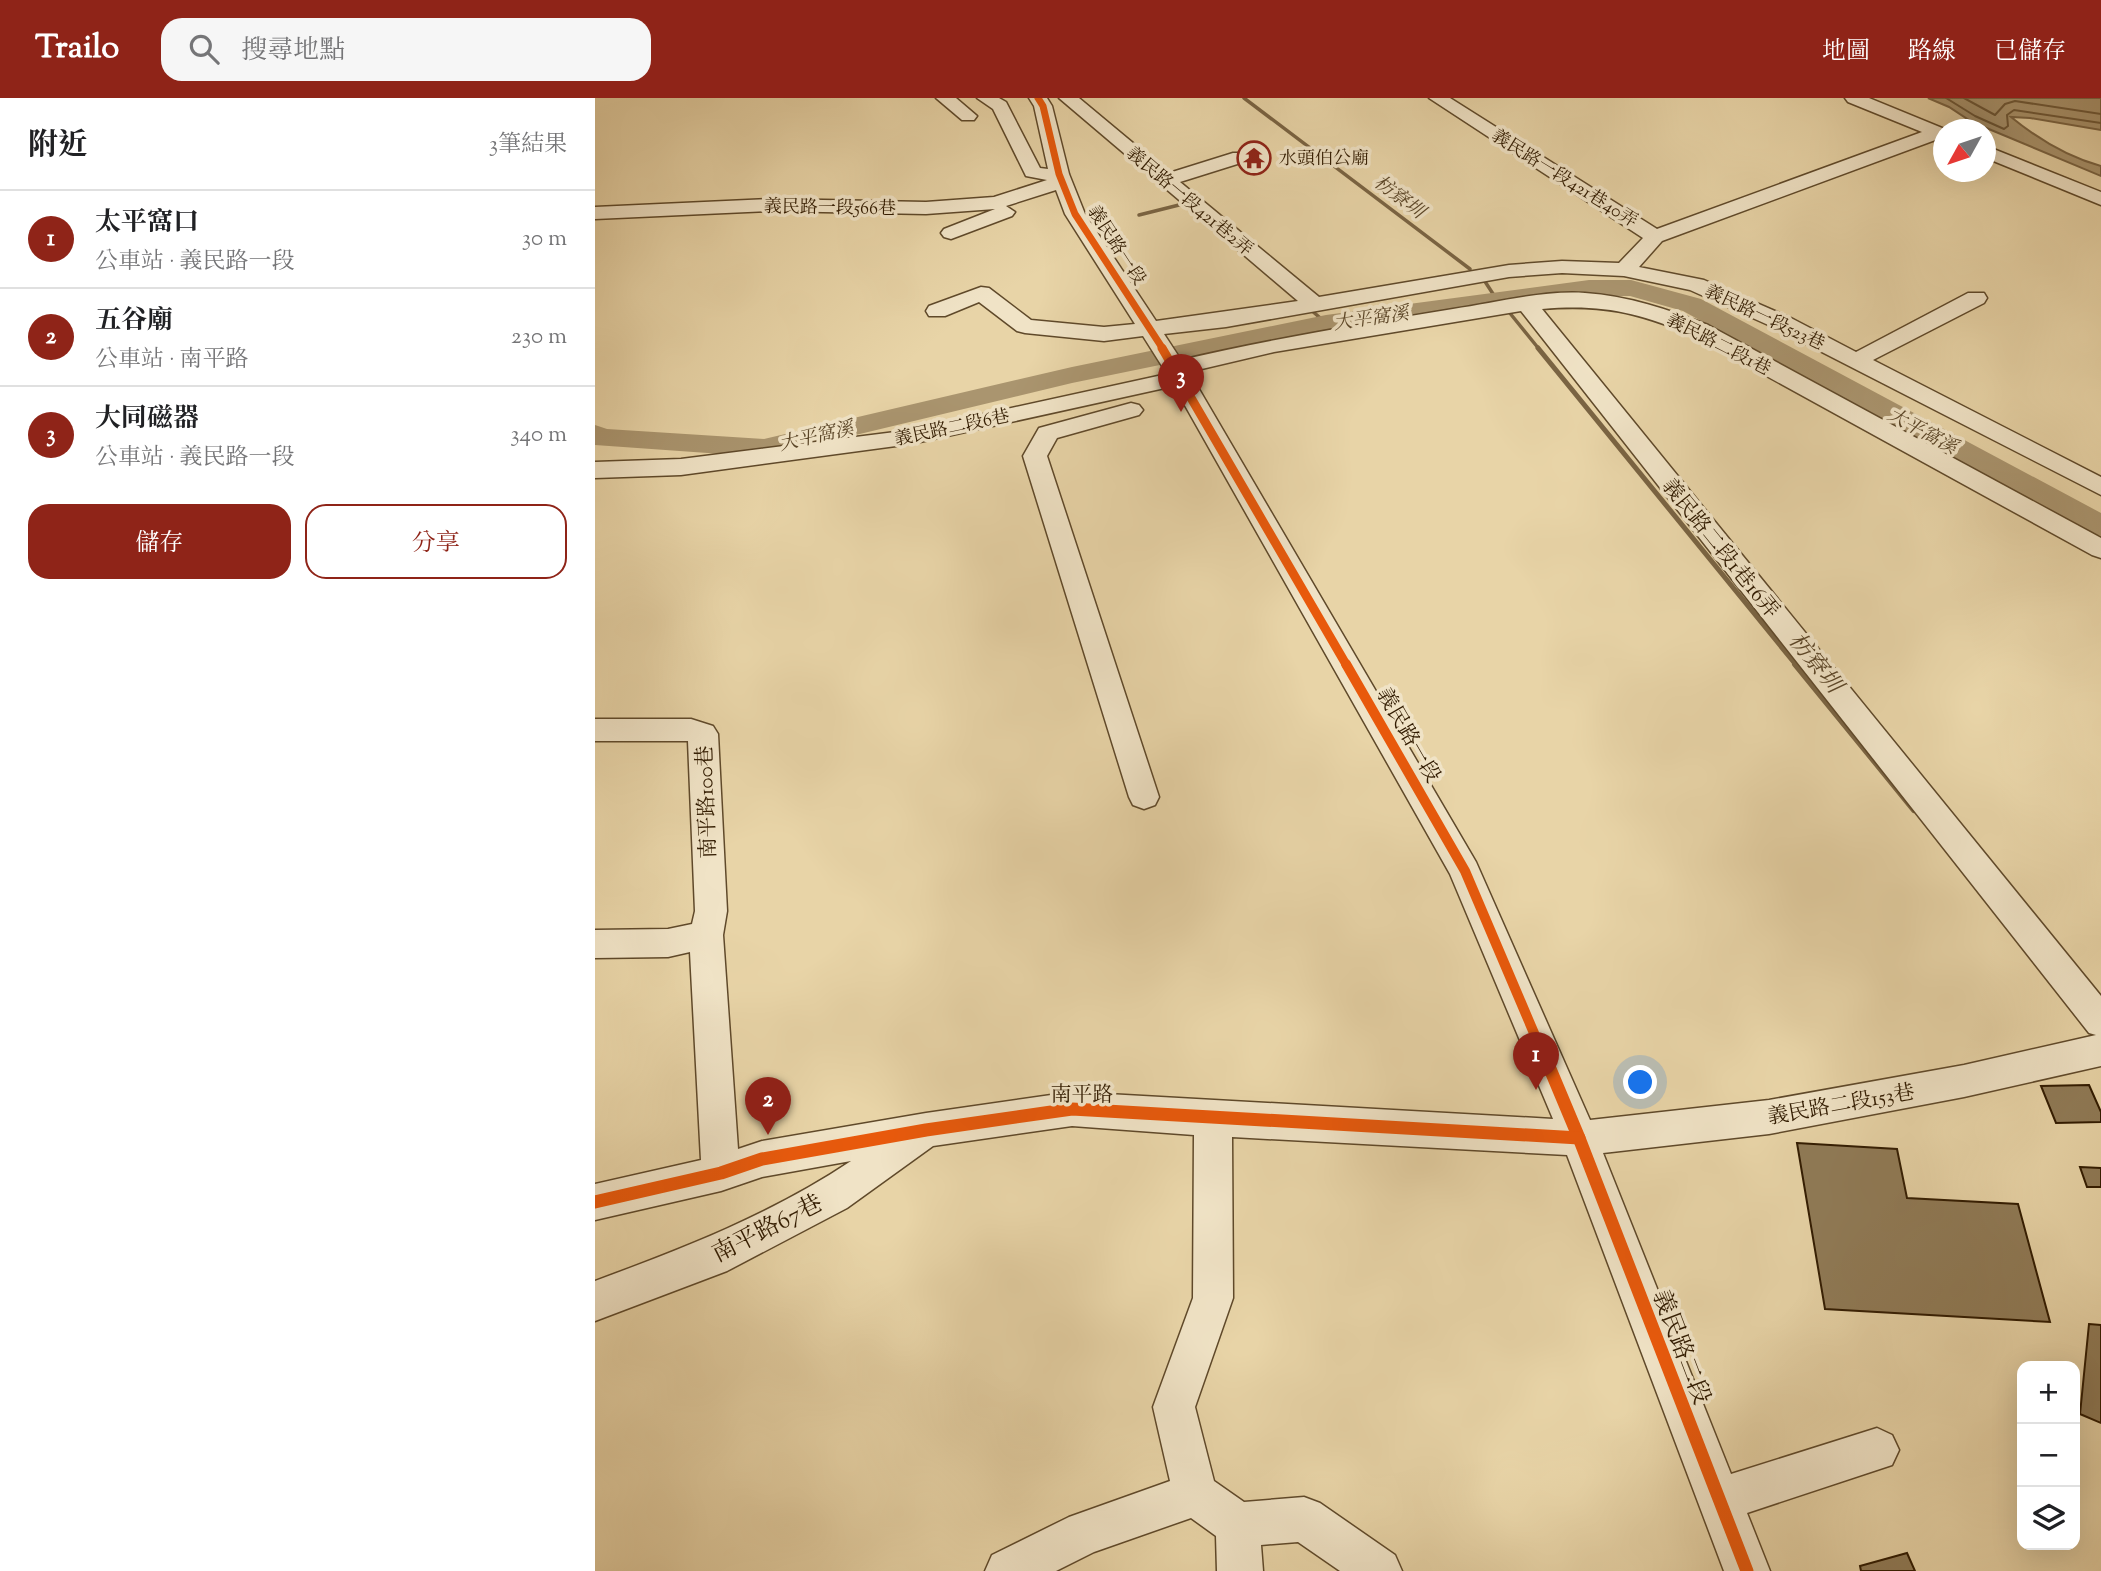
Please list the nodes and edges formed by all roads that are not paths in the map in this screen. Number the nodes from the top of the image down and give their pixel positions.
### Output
1 (945, 98) edge
2 (986, 98) edge
3 (1038, 98) edge
4 (1067, 98) edge
5 (1438, 98) edge
6 (1854, 98) edge
7 (968, 116) dead end
8 (1933, 131) edge
9 (1933, 137) edge
10 (1996, 156) edge
11 (1240, 157) dead end
12 (1061, 180) junction
13 (1165, 180) junction
14 (2101, 199) edge
15 (595, 213) edge
16 (950, 233) dead end
17 (1655, 237) junction
18 (1624, 270) junction
19 (1976, 299) dead end
20 (1313, 303) junction
21 (1526, 304) junction
22 (937, 311) dead end
23 (1150, 327) junction
24 (1855, 360) junction
25 (1182, 380) junction
26 (595, 470) edge
27 (2101, 487) edge
28 (2101, 548) edge
29 (595, 730) edge
30 (1145, 797) dead end
31 (706, 936) junction
32 (595, 944) edge
33 (2101, 1022) edge
34 (2101, 1050) edge
35 (1213, 1119) junction
36 (926, 1130) junction
37 (1579, 1138) junction
38 (721, 1173) junction
39 (595, 1202) edge
40 (595, 1301) edge
41 (1877, 1450) dead end
42 (1195, 1494) junction
43 (1719, 1500) junction
44 (1238, 1525) junction
45 (1008, 1571) edge
46 (1240, 1571) edge
47 (1379, 1571) edge
48 (1747, 1571) edge

1 - 7 street
2 - 12 street
3 - 12 street, 義民路一段
4 - 13 street, 義民路一段421巷2弄
5 - 17 street, 義民路一段421巷40弄
6 - 8 street
9 - 17 street
10 - 14 street
11 - 13 street
12 - 15 street, 義民路一段566巷
12 - 16 street
12 - 23 street, 義民路一段
13 - 20 street, 義民路一段421巷2弄
17 - 18 street
18 - 20 street, 義民路一段523巷
18 - 24 street, 義民路一段523巷
19 - 24 street
20 - 23 street, 義民路一段523巷
21 - 25 street, 義民路二段1巷
21 - 28 street, 義民路二段1巷
21 - 33 street, 義民路二段1巷16弄
22 - 23 street, 義民路一段523巷
23 - 25 street, 義民路一段
24 - 27 street, 義民路一段523巷
25 - 26 street, 義民路二段6巷
25 - 30 street
25 - 37 street, 義民路一段
29 - 31 street, 南平路100巷
31 - 32 street
31 - 38 street, 南平路100巷
34 - 37 street, 義民路二段153巷
35 - 36 street, 南平路
35 - 37 street, 南平路
35 - 42 street
36 - 38 street, 南平路
36 - 40 street, 南平路67巷
37 - 43 street, 義民路二段
38 - 39 street, 南平路
41 - 43 street
42 - 44 street
42 - 45 street
43 - 48 street, 義民路二段
44 - 46 street
44 - 47 street

